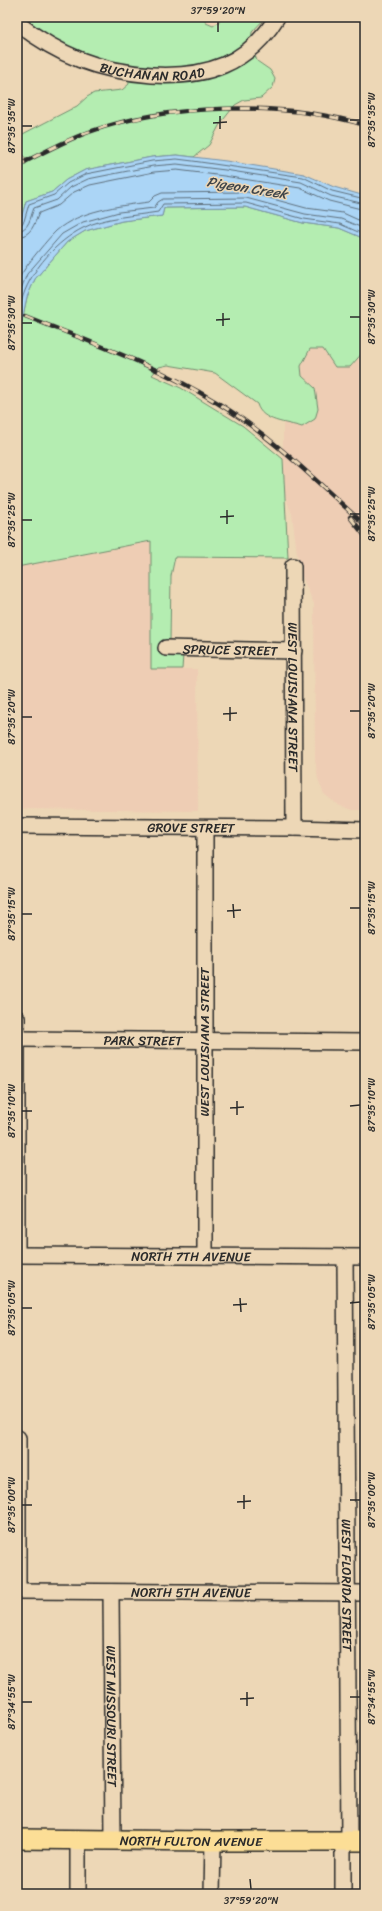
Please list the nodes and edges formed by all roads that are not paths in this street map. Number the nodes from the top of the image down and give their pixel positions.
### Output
1 (276, 17) edge
2 (17, 24) edge
3 (293, 566) dead end
4 (166, 648) dead end
5 (294, 651) junction
6 (17, 826) edge
7 (205, 828) junction
8 (294, 828) junction
9 (365, 830) edge
10 (17, 1018) edge
11 (17, 1039) edge
12 (205, 1040) junction
13 (365, 1042) edge
14 (17, 1255) edge
15 (205, 1256) junction
16 (345, 1257) junction
17 (365, 1257) edge
18 (18, 1438) edge
19 (18, 1591) edge
20 (111, 1592) junction
21 (347, 1593) junction
22 (365, 1593) edge
23 (17, 1839) edge
24 (78, 1839) junction
25 (113, 1840) junction
26 (213, 1841) junction
27 (352, 1841) edge
28 (78, 1894) edge
29 (212, 1894) edge
30 (343, 1894) edge

1 - 2 street, BUCHANAN ROAD
3 - 5 street, WEST LOUISIANA STREET
4 - 5 street, SPRUCE STREET
5 - 8 street, WEST LOUISIANA STREET
6 - 7 street, GROVE STREET
7 - 8 street, GROVE STREET
7 - 12 street, WEST LOUISIANA STREET
8 - 9 street, GROVE STREET
10 - 11 street
11 - 12 street, PARK STREET
11 - 14 street
12 - 13 street, PARK STREET
12 - 15 street, WEST LOUISIANA STREET
14 - 15 street, NORTH 7TH AVENUE
15 - 16 street, NORTH 7TH AVENUE
16 - 17 street, NORTH 7TH AVENUE
16 - 21 street, WEST FLORIDA STREET
18 - 19 street
19 - 20 street, NORTH 5TH AVENUE
20 - 21 street, NORTH 5TH AVENUE
20 - 25 street, WEST MISSOURI STREET
21 - 22 street, NORTH 5TH AVENUE
21 - 27 street, WEST FLORIDA STREET
23 - 24 main road, NORTH FULTON AVENUE
24 - 25 main road, NORTH FULTON AVENUE
24 - 28 street
25 - 26 main road, NORTH FULTON AVENUE
26 - 27 main road, NORTH FULTON AVENUE
26 - 29 street
27 - 30 street, WEST FLORIDA STREET

